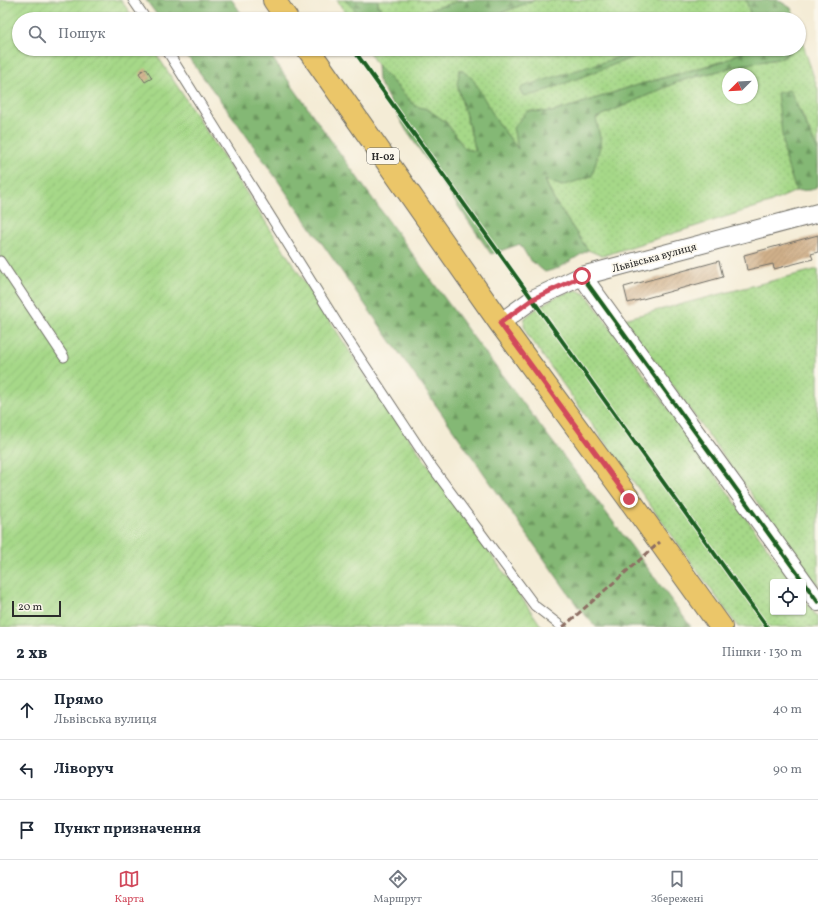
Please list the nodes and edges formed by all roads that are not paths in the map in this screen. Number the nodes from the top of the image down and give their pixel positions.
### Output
1 (133, 0) edge
2 (274, 0) edge
3 (141, 12) edge
4 (282, 12) edge
5 (170, 56) edge
6 (313, 56) edge
7 (818, 213) edge
8 (0, 262) edge
9 (582, 276) junction
10 (500, 323) junction
11 (64, 356) dead end
12 (818, 602) edge
13 (562, 627) edge
14 (721, 627) edge

1 - 3 lane
2 - 4 main road
5 - 13 lane
6 - 10 main road, Н-02
7 - 9 street, Львівська вулиця
8 - 11 lane
9 - 10 street, Львівська вулиця
9 - 12 street
10 - 14 main road, Н-02

